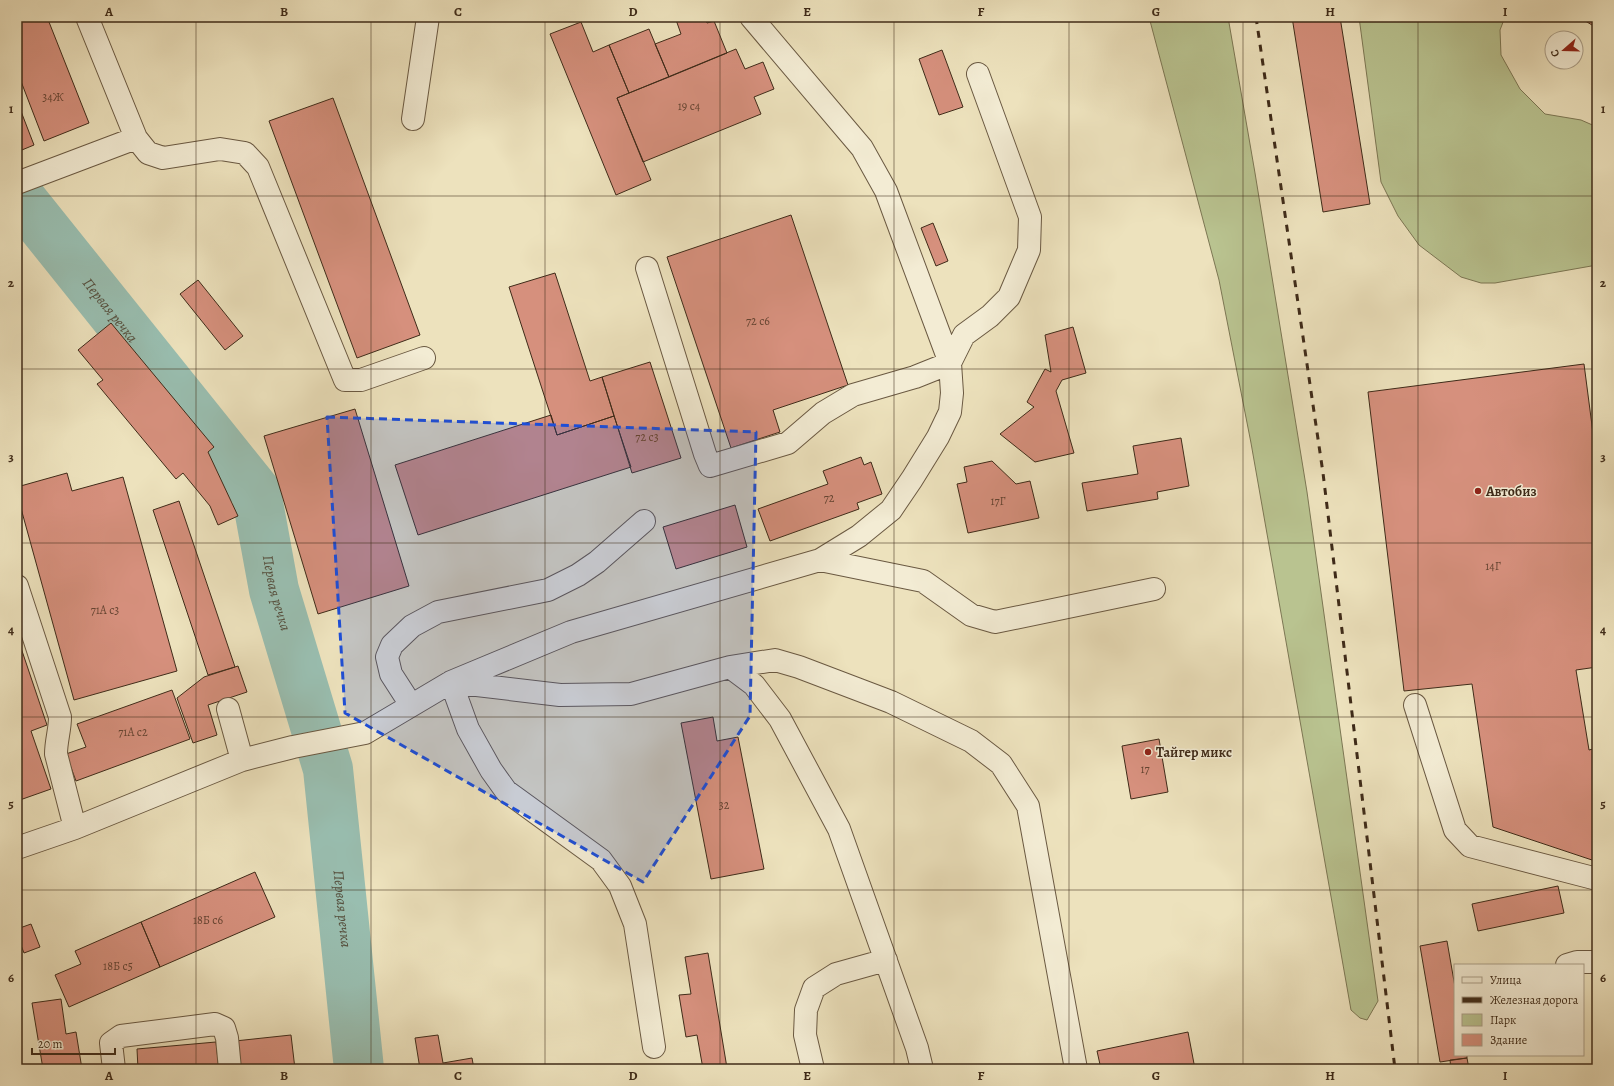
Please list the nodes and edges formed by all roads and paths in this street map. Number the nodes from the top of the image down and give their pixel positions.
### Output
1 (87, 17) edge
2 (428, 17) edge
3 (751, 17) edge
4 (978, 74) dead end
5 (413, 118) dead end
6 (136, 138) junction
7 (17, 183) edge
8 (647, 268) dead end
9 (424, 358) dead end
10 (950, 363) junction
11 (644, 521) dead end
12 (820, 560) junction
13 (17, 586) edge
14 (1154, 589) dead end
15 (730, 667) junction
16 (451, 682) junction
17 (411, 705) junction
18 (1415, 705) dead end
19 (228, 710) dead end
20 (242, 760) junction
21 (75, 828) junction
22 (17, 848) edge
23 (1597, 878) edge
24 (886, 960) junction
25 (1597, 962) edge
26 (1570, 964) edge
27 (654, 1047) dead end
28 (114, 1069) edge
29 (230, 1069) edge
30 (813, 1069) edge
31 (922, 1069) edge
32 (1076, 1069) edge

1 - 6 lane
2 - 5 lane
3 - 10 lane
4 - 10 lane
6 - 7 lane
6 - 9 lane
8 - 10 lane
10 - 12 lane
11 - 17 lane
12 - 14 lane
12 - 16 lane
13 - 21 lane
15 - 16 lane
15 - 24 lane
15 - 32 lane
16 - 17 lane
16 - 27 lane
17 - 20 lane
18 - 23 lane
19 - 20 lane
20 - 21 lane
21 - 22 lane
24 - 30 lane
24 - 31 lane
25 - 26 lane
28 - 29 lane

